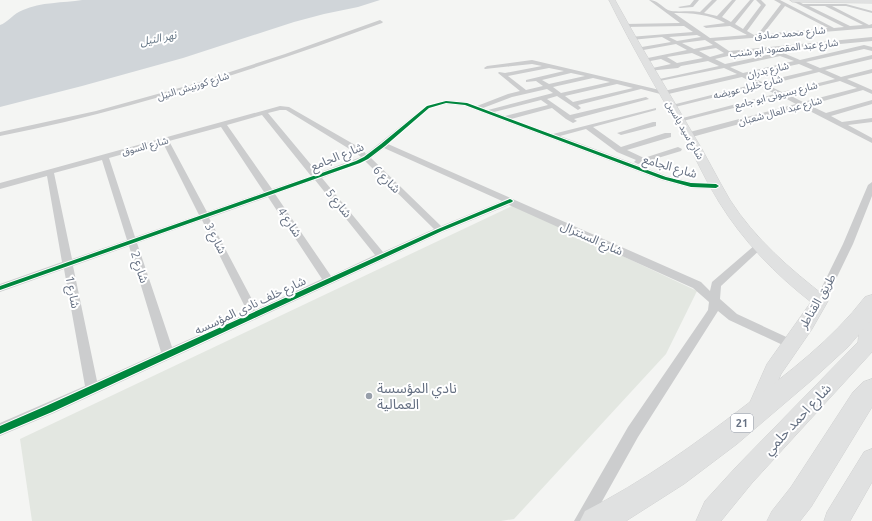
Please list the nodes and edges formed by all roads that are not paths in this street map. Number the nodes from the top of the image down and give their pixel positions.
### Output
1 (612, 0) edge
2 (651, 0) edge
3 (682, 0) edge
4 (697, 0) edge
5 (715, 0) edge
6 (734, 0) edge
7 (752, 0) edge
8 (758, 0) edge
9 (776, 0) edge
10 (792, 0) edge
11 (816, 1) edge
12 (872, 1) edge
13 (677, 4) dead end
14 (784, 4) junction
15 (801, 4) junction
16 (824, 4) junction
17 (842, 5) junction
18 (661, 7) junction
19 (668, 12) junction
20 (861, 13) junction
21 (701, 14) junction
22 (844, 14) junction
23 (824, 16) junction
24 (871, 16) edge
25 (720, 18) junction
26 (653, 21) dead end
27 (380, 22) dead end
28 (686, 24) junction
29 (732, 24) junction
30 (658, 25) junction
31 (625, 26) junction
32 (706, 26) junction
33 (870, 26) edge
34 (846, 28) junction
35 (834, 29) junction
36 (743, 30) junction
37 (822, 30) junction
38 (714, 31) junction
39 (698, 33) junction
40 (666, 36) junction
41 (753, 36) junction
42 (760, 36) junction
43 (631, 38) junction
44 (726, 38) junction
45 (708, 39) junction
46 (871, 40) edge
47 (847, 42) junction
48 (677, 43) junction
49 (825, 44) junction
50 (718, 46) junction
51 (638, 49) junction
52 (872, 49) edge
53 (693, 51) junction
54 (843, 52) junction
55 (728, 53) junction
56 (662, 57) junction
57 (872, 57) edge
58 (708, 58) junction
59 (801, 62) junction
60 (742, 63) junction
61 (647, 65) junction
62 (676, 65) junction
63 (550, 66) junction
64 (725, 67) junction
65 (820, 70) junction
66 (572, 71) junction
67 (872, 71) edge
68 (517, 72) junction
69 (693, 74) junction
70 (503, 75) junction
71 (593, 76) junction
72 (742, 76) junction
73 (537, 79) junction
74 (841, 79) junction
75 (528, 81) junction
76 (656, 81) junction
77 (618, 82) junction
78 (710, 83) junction
79 (560, 84) junction
80 (760, 84) junction
81 (872, 86) edge
82 (548, 87) junction
83 (641, 87) junction
84 (539, 88) junction
85 (863, 88) junction
86 (525, 92) junction
87 (573, 92) junction
88 (728, 92) junction
89 (872, 92) edge
90 (664, 93) junction
91 (515, 94) junction
92 (780, 94) junction
93 (559, 95) junction
94 (608, 96) junction
95 (734, 96) dead end
96 (542, 98) junction
97 (646, 99) dead end
98 (586, 101) junction
99 (744, 101) junction
100 (526, 102) junction
101 (872, 102) edge
102 (572, 104) junction
103 (622, 105) junction
104 (801, 105) junction
105 (553, 106) junction
106 (671, 106) junction
107 (754, 106) dead end
108 (613, 107) junction
109 (289, 108) joint
110 (478, 108) junction
111 (654, 109) dead end
112 (761, 110) dead end
113 (488, 112) junction
114 (264, 113) junction
115 (586, 114) junction
116 (768, 114) junction
117 (626, 116) junction
118 (825, 116) junction
119 (505, 118) junction
120 (568, 118) junction
121 (618, 119) junction
122 (679, 120) junction
123 (872, 120) edge
124 (223, 124) junction
125 (653, 124) dead end
126 (841, 124) junction
127 (585, 128) junction
128 (633, 129) junction
129 (621, 133) dead end
130 (0, 134) edge
131 (689, 135) junction
132 (554, 136) junction
133 (668, 136) dead end
134 (165, 140) junction
135 (872, 140) edge
136 (384, 145) junction
137 (678, 149) dead end
138 (620, 150) junction
139 (105, 157) junction
140 (366, 158) junction
141 (643, 160) junction
142 (628, 165) junction
143 (50, 172) junction
144 (316, 176) junction
145 (872, 185) edge
146 (0, 186) edge
147 (716, 186) junction
148 (270, 193) junction
149 (510, 200) junction
150 (204, 216) junction
151 (440, 230) junction
152 (132, 241) junction
153 (758, 247) junction
154 (382, 256) junction
155 (68, 264) junction
156 (329, 281) junction
157 (0, 288) edge
158 (820, 301) junction
159 (714, 302) junction
160 (869, 308) edge
161 (255, 315) junction
162 (792, 344) junction
163 (168, 354) junction
164 (92, 389) junction
165 (872, 390) edge
166 (755, 414) junction
167 (0, 430) edge
168 (872, 460) edge
169 (582, 521) edge
170 (595, 521) edge
171 (708, 521) edge
172 (782, 521) edge
173 (836, 521) edge

1 - 31 street, شارع سيد ياسين
2 - 18 street
3 - 13 street
4 - 18 street
5 - 21 street
6 - 25 street
7 - 29 street
8 - 36 street
9 - 14 street
10 - 11 street
10 - 15 street
11 - 12 street
11 - 16 street
14 - 35 street
14 - 42 street
15 - 16 street
15 - 23 street
16 - 17 street
16 - 22 street
17 - 20 street
17 - 24 street
18 - 19 street
19 - 21 street
19 - 28 street
20 - 22 street
20 - 24 street
21 - 25 street
22 - 23 street
22 - 33 street
23 - 34 street
25 - 29 street
25 - 32 street
26 - 30 street
27 - 130 street, شارع كورنيش النيل
28 - 30 street
28 - 39 street
29 - 32 street
29 - 36 street
30 - 31 street
30 - 40 street
31 - 43 street, شارع سيد ياسين
32 - 38 street
33 - 34 street, شارع محمد صادق
34 - 35 street, شارع محمد صادق
34 - 46 street
35 - 37 street, شارع محمد صادق
36 - 38 street
36 - 41 street
37 - 42 street, شارع محمد صادق
37 - 47 street
38 - 44 street
39 - 40 street
39 - 45 street
40 - 43 street
40 - 48 street
41 - 42 street, شارع محمد صادق
41 - 44 street, شارع محمد صادق
43 - 51 street, شارع سيد ياسين
44 - 45 street, شارع محمد صادق
45 - 48 street, شارع محمد صادق
45 - 50 street
46 - 47 street, شارع عبد المقصود ابو شنب
47 - 49 street, شارع عبد المقصود ابو شنب
48 - 51 street, شارع محمد صادق
48 - 53 street
49 - 54 street
49 - 55 street, شارع عبد المقصود ابو شنب
50 - 53 street
50 - 55 street
51 - 61 street, شارع سيد ياسين
52 - 54 street, شارع بدران
53 - 56 street
53 - 58 street
54 - 59 street, شارع بدران
55 - 58 street, شارع عبد المقصود ابو شنب
55 - 60 street
56 - 61 street
56 - 62 street
57 - 65 street, شارع خليل عويضه
58 - 62 street, شارع عبد المقصود ابو شنب
58 - 64 street
59 - 60 street
59 - 65 street
59 - 72 street, شارع بدران
60 - 64 street
61 - 62 street, شارع عبد المقصود ابو شنب
61 - 76 street, شارع سيد ياسين
62 - 69 street
63 - 66 street
63 - 68 street
63 - 70 street
64 - 69 street
64 - 72 street
65 - 74 street
65 - 80 street, شارع خليل عويضه
66 - 71 street
66 - 73 street
67 - 74 street, شارع بسيونى ابو جامع
68 - 70 street
68 - 75 street
69 - 76 street
69 - 78 street
70 - 86 street
71 - 77 street
71 - 79 street
72 - 78 street, شارع بدران
72 - 80 street
73 - 75 street
73 - 82 street
74 - 85 street
74 - 92 street, شارع بسيونى ابو جامع
75 - 84 street
76 - 90 street, شارع سيد ياسين
77 - 83 street
77 - 87 street
78 - 88 street
78 - 90 street, شارع بدران
79 - 82 street
79 - 87 street
80 - 88 street, شارع خليل عويضه
80 - 92 street
81 - 85 street, شارع عبد العال شعبان
82 - 84 street
82 - 93 street
83 - 90 street
83 - 94 street
84 - 86 street
85 - 89 street
85 - 104 street, شارع عبد العال شعبان
86 - 91 street
87 - 93 street
87 - 98 street
88 - 95 street
88 - 106 street, شارع خليل عويضه
90 - 106 street, شارع سيد ياسين
91 - 100 street
91 - 110 street
92 - 99 street, شارع بسيونى ابو جامع
92 - 104 street
93 - 96 street
93 - 102 street
94 - 98 street
94 - 103 street
96 - 100 street
96 - 105 street
97 - 103 street
98 - 102 street
99 - 107 street
99 - 122 street, شارع بسيونى ابو جامع
100 - 113 street
101 - 118 street
102 - 115 street
103 - 108 street
104 - 116 street, شارع عبد العال شعبان
104 - 118 street
105 - 119 street
105 - 120 street
106 - 122 street, شارع سيد ياسين
108 - 115 street
108 - 117 street
109 - 114 street, شارع السوق
109 - 140 street, شارع 6
110 - 113 street, شارع الجامع
110 - 136 street, شارع الجامع
111 - 117 street
112 - 116 street
113 - 119 street, شارع الجامع
114 - 124 street, شارع السوق
114 - 144 street, شارع 5
115 - 120 street
116 - 131 street, شارع عبد العال شعبان
117 - 121 street
118 - 126 street
119 - 132 street, شارع الجامع
120 - 127 street
121 - 127 street
121 - 128 street
122 - 131 street, شارع سيد ياسين
123 - 126 street
124 - 134 street, شارع السوق
124 - 148 street, شارع 4
125 - 128 street
126 - 135 street
127 - 132 street
127 - 138 street
128 - 129 street
131 - 147 street, شارع سيد ياسين
132 - 142 street, شارع الجامع
133 - 138 street
134 - 139 street, شارع السوق
134 - 150 street, شارع 3
136 - 140 street, شارع الجامع
136 - 149 street, شارع السنترال
137 - 141 street
138 - 141 street
139 - 143 street, شارع السوق
139 - 152 street, شارع 2
140 - 144 street, شارع الجامع
140 - 151 street, شارع 6
141 - 142 street
142 - 147 street, شارع الجامع
143 - 146 street, شارع السوق
143 - 155 street, شارع 1
144 - 148 street, شارع الجامع
144 - 154 street, شارع 5
145 - 158 street, طريق القناطر
147 - 153 street, شارع سيد ياسين
148 - 150 street, شارع الجامع
148 - 156 street, شارع 4
149 - 151 street, شارع خلف نادى المؤسسه
149 - 159 street, شارع السنترال
150 - 152 street, شارع الجامع
150 - 161 street, شارع 3
151 - 154 street, شارع خلف نادى المؤسسه
152 - 155 street, شارع الجامع
152 - 163 street, شارع 2
153 - 158 street, شارع سيد ياسين
153 - 159 street
154 - 156 street, شارع خلف نادى المؤسسه
155 - 157 street, شارع الجامع
155 - 164 street, شارع 1
156 - 161 street, شارع خلف نادى المؤسسه
158 - 162 street, طريق القناطر
159 - 162 street, شارع السنترال
159 - 169 street
160 - 166 highway, 21
160 - 171 main road, شارع احمد حلمي
161 - 163 street, شارع خلف نادى المؤسسه
162 - 166 street, طريق القناطر
163 - 164 street, شارع خلف نادى المؤسسه
164 - 167 street, شارع خلف نادى المؤسسه
165 - 172 highway
166 - 170 highway, 21
168 - 173 main road

